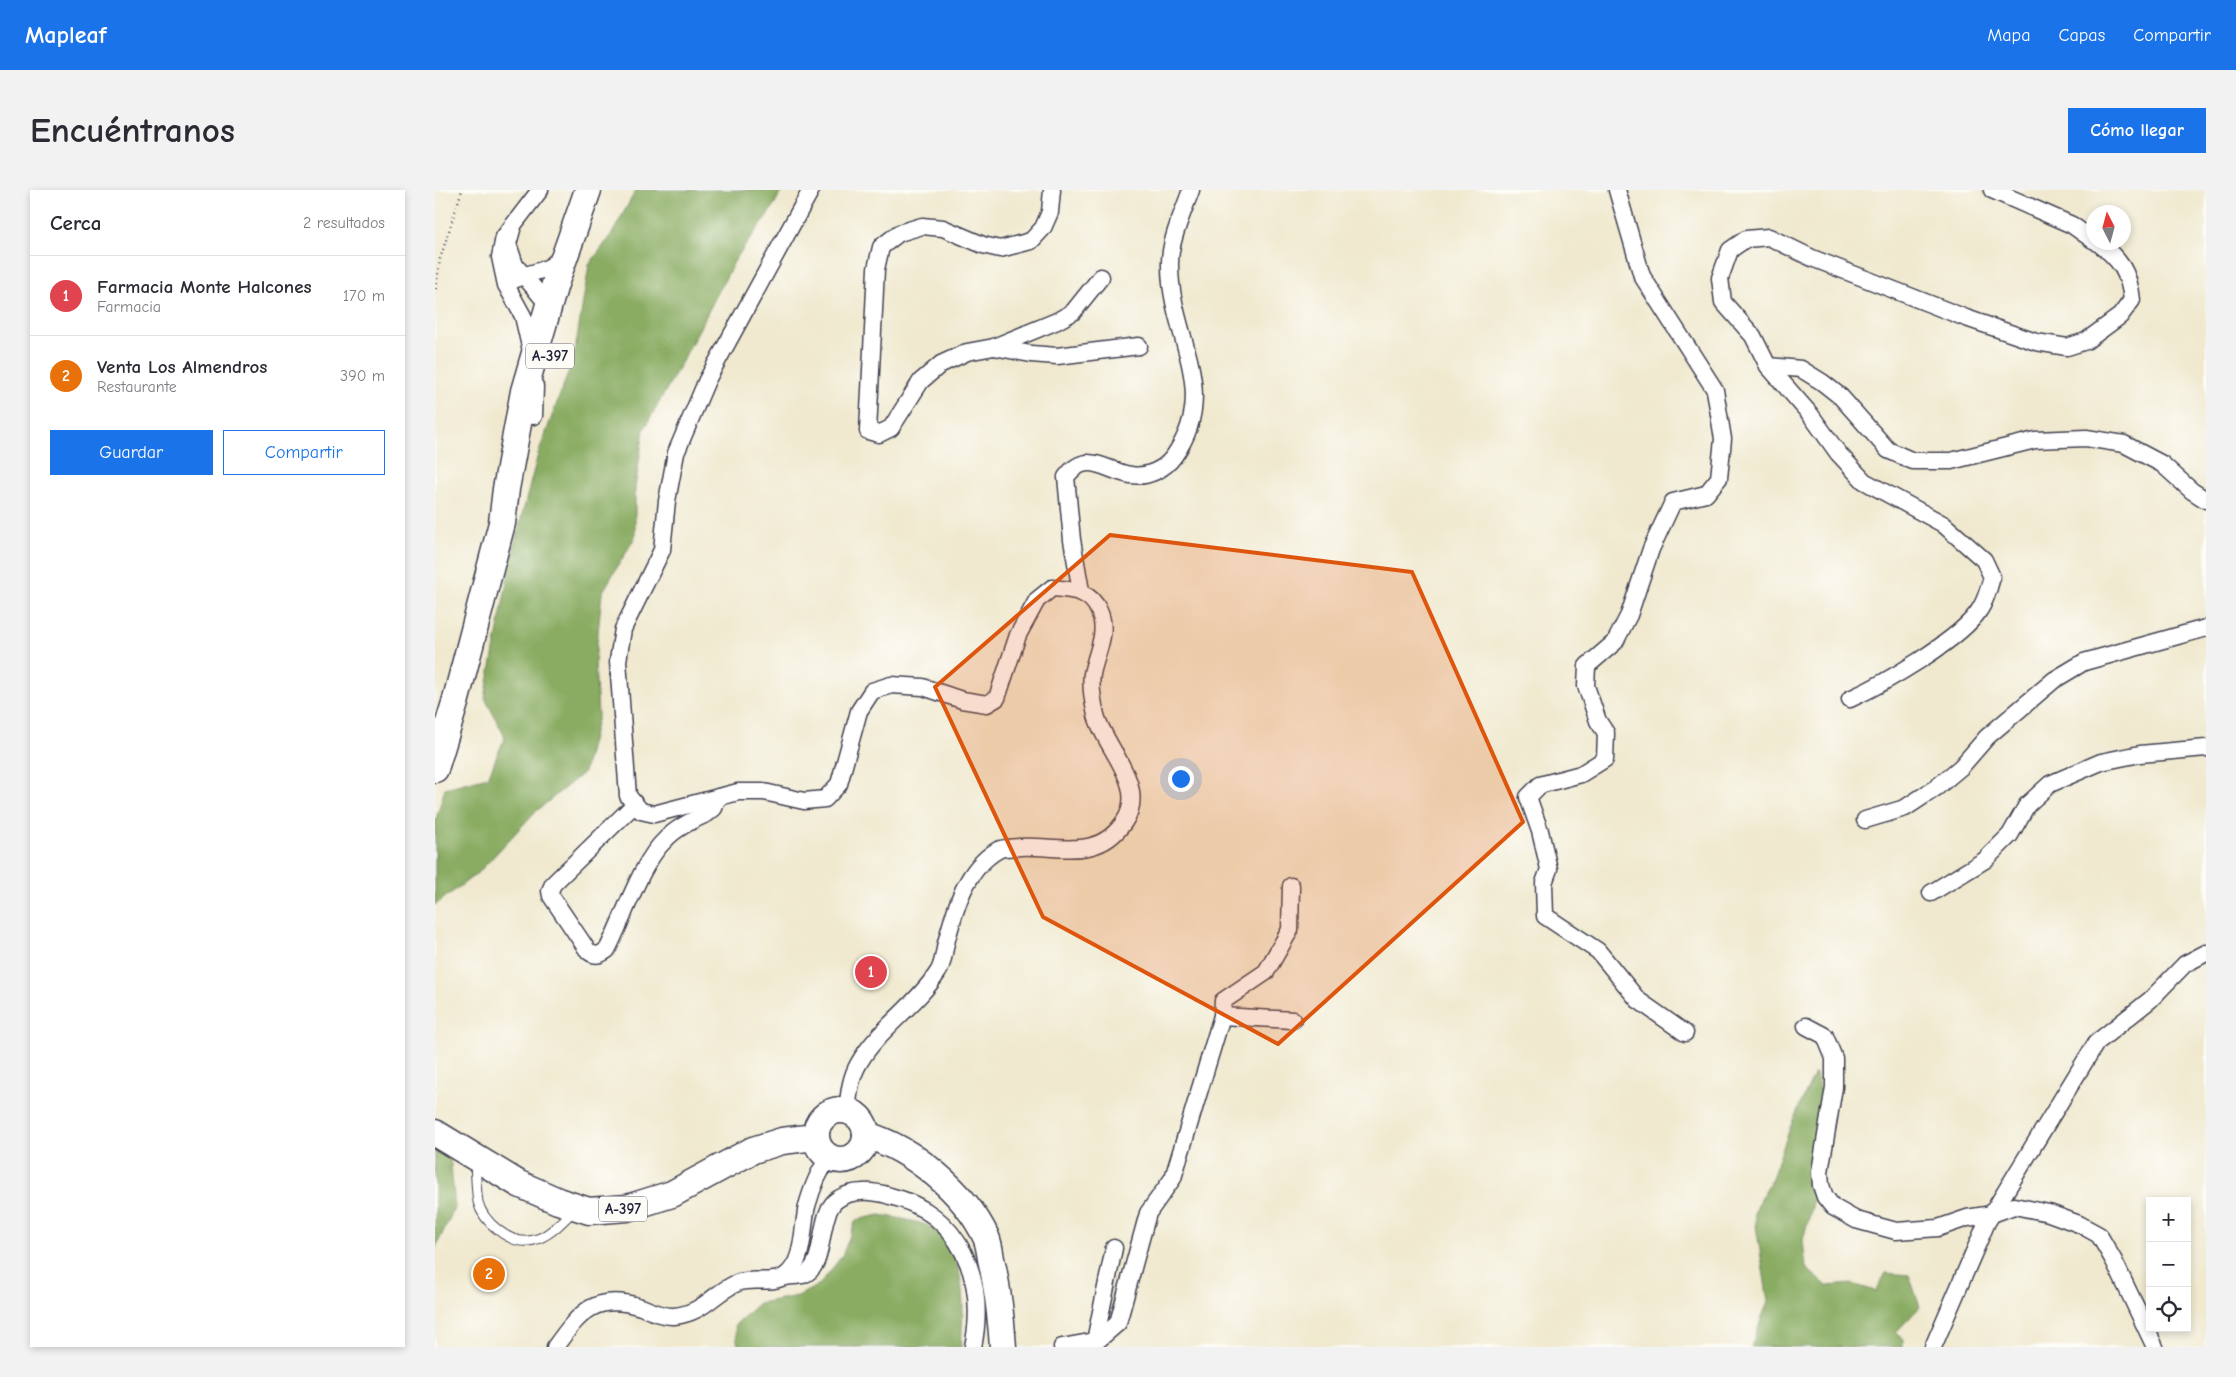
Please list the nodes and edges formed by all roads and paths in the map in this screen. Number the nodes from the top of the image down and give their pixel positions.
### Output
1 (463, 190) edge
2 (540, 190) edge
3 (588, 190) edge
4 (599, 190) edge
5 (811, 190) edge
6 (1052, 190) edge
7 (1191, 190) edge
8 (1617, 190) edge
9 (1992, 190) edge
10 (513, 226) junction
11 (2086, 235) edge
12 (575, 245) junction
13 (2107, 250) edge
14 (523, 276) junction
15 (1101, 277) dead end
16 (506, 285) junction
17 (435, 294) edge
18 (516, 302) junction
19 (549, 306) junction
20 (1139, 346) dead end
21 (994, 347) junction
22 (532, 364) junction
23 (1768, 366) junction
24 (534, 416) junction
25 (2206, 500) edge
26 (502, 523) junction
27 (1081, 591) junction
28 (2206, 628) edge
29 (1850, 699) dead end
30 (2206, 748) edge
31 (435, 769) edge
32 (718, 797) junction
33 (635, 804) junction
34 (1865, 820) dead end
35 (1291, 886) dead end
36 (1931, 893) dead end
37 (2206, 953) edge
38 (1222, 1016) junction
39 (1293, 1020) dead end
40 (1807, 1026) dead end
41 (1685, 1033) dead end
42 (847, 1111) junction
43 (435, 1133) edge
44 (866, 1135) junction
45 (822, 1147) junction
46 (475, 1158) junction
47 (577, 1208) junction
48 (1993, 1214) junction
49 (1114, 1248) dead end
50 (785, 1277) junction
51 (1093, 1344) edge
52 (555, 1347) edge
53 (973, 1347) edge
54 (1003, 1347) edge
55 (1062, 1347) edge
56 (1933, 1347) edge
57 (2155, 1347) edge

1 - 17 path
2 - 10 street
3 - 12 main road, A-397
4 - 12 main road, A-397
5 - 33 street
6 - 21 street
7 - 27 street
8 - 41 street
9 - 11 street
10 - 14 street
10 - 16 street
12 - 14 street
12 - 19 main road, A-397
12 - 24 main road, A-397
13 - 23 street
14 - 16 street
14 - 19 street
15 - 21 street
16 - 18 street
18 - 19 street
18 - 22 street
19 - 22 main road, A-397
19 - 24 street
20 - 21 street
22 - 26 main road, A-397
23 - 25 street
23 - 29 street
24 - 26 main road, A-397
26 - 31 main road, A-397
27 - 32 street
27 - 42 street
28 - 34 street
30 - 36 street
32 - 33 street
32 - 33 street
35 - 38 street
37 - 48 street
38 - 39 street
38 - 51 street
40 - 48 street
42 - 44 main road
42 - 45 main road
43 - 46 main road, A-397
44 - 45 main road
44 - 54 main road
45 - 47 main road, A-397
45 - 50 street
46 - 47 main road, A-397
46 - 47 lane
48 - 56 street
48 - 57 street
49 - 51 street
50 - 52 street
50 - 53 street
51 - 55 street

